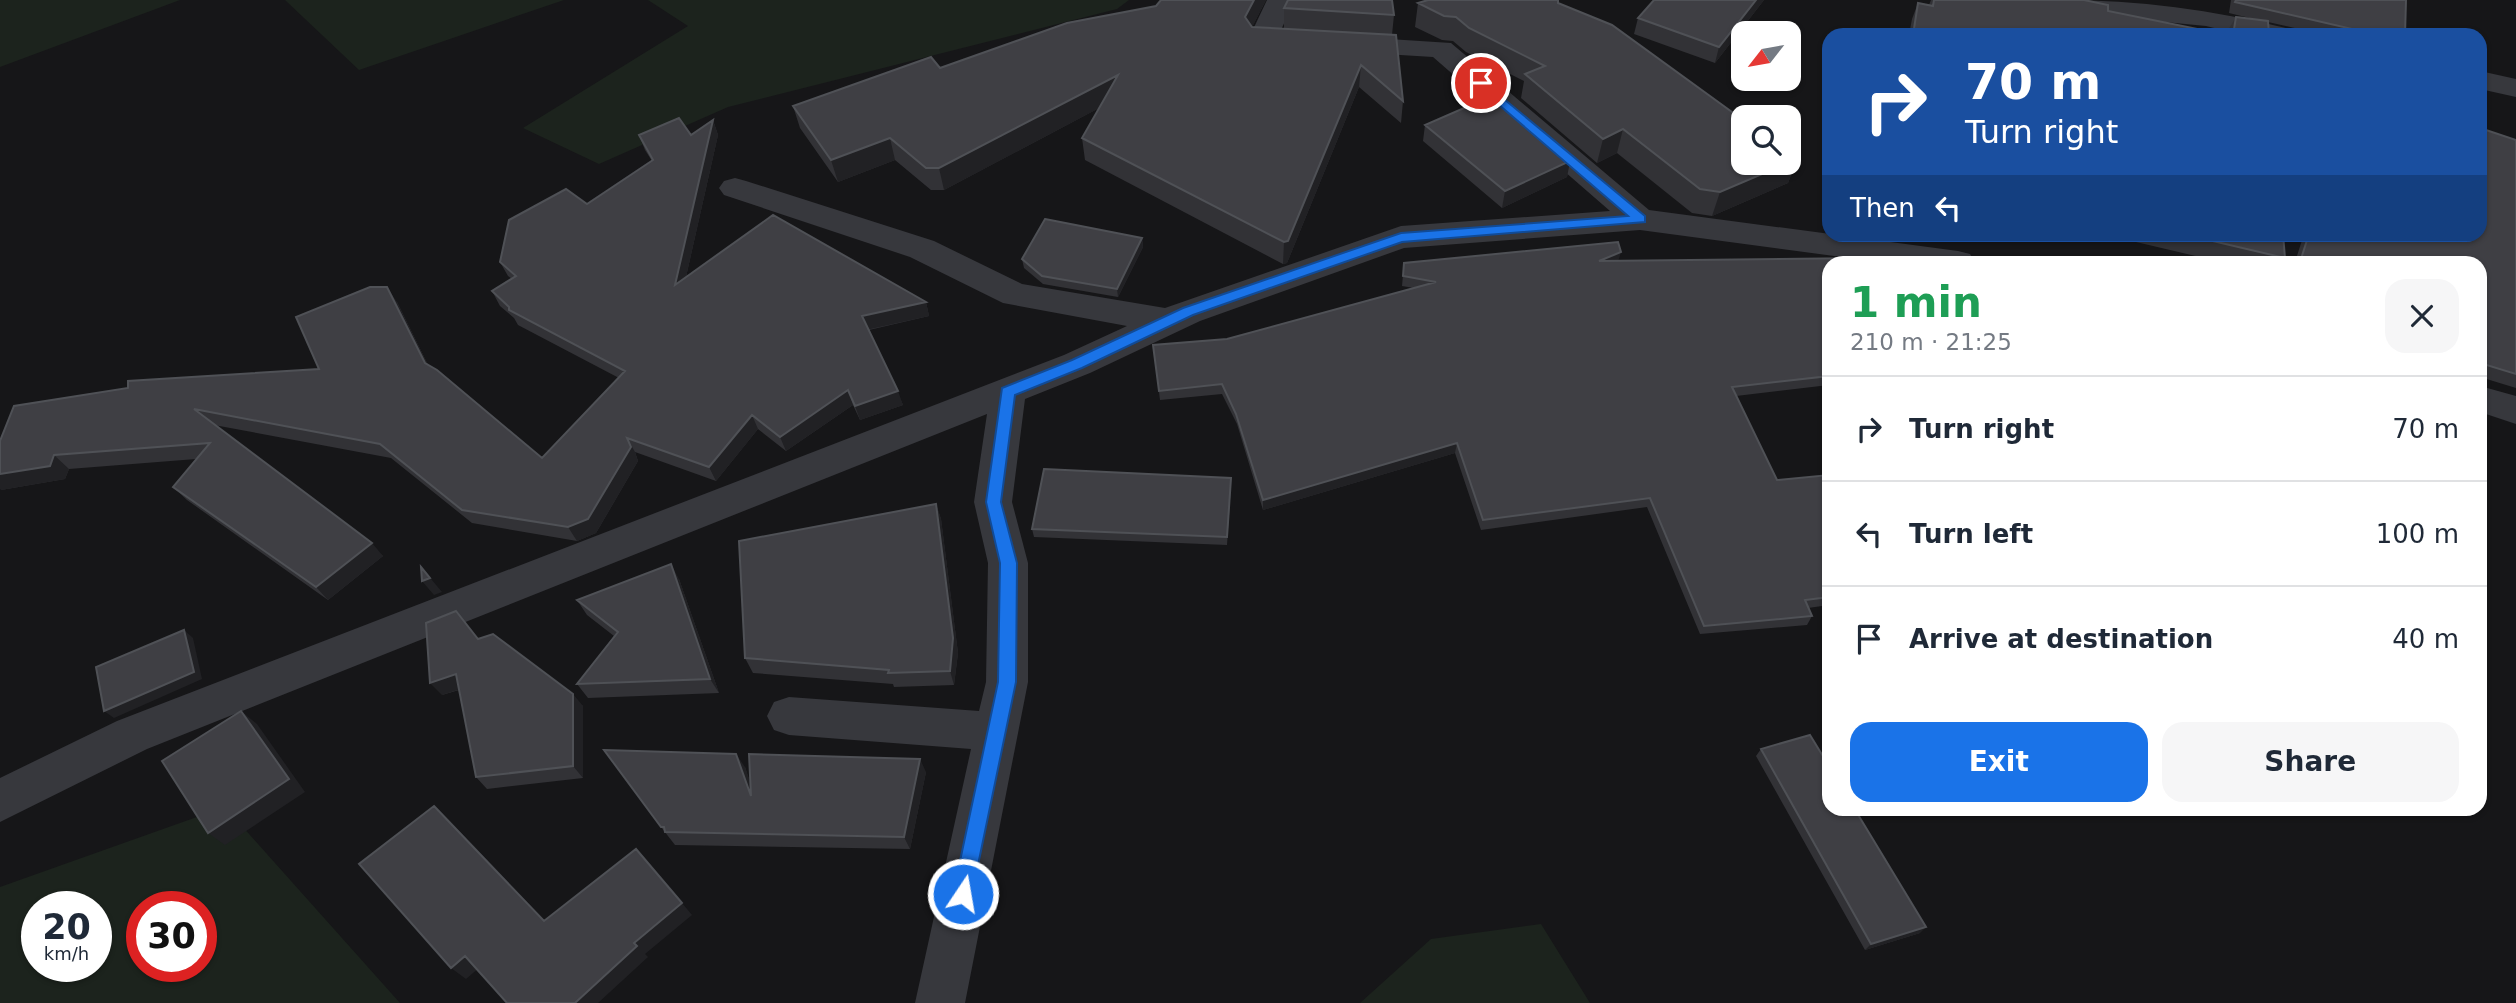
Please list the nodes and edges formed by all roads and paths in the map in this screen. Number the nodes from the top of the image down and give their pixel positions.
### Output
1 (1281, 0) edge
2 (2076, 0) edge
3 (2250, 28) edge
4 (2487, 82) edge
5 (2516, 88) edge
6 (735, 188) dead end
7 (1640, 219) junction
8 (1914, 256) edge
9 (1168, 321) junction
10 (1008, 391) junction
11 (2487, 401) edge
12 (2516, 410) edge
13 (789, 716) dead end
14 (996, 732) junction
15 (0, 801) edge
16 (940, 1003) edge

1 - 7 street
2 - 3 street
4 - 5 street
6 - 9 street
7 - 8 street
7 - 9 street
9 - 10 street
10 - 14 street
10 - 15 street
11 - 12 street
13 - 14 street
14 - 16 street

